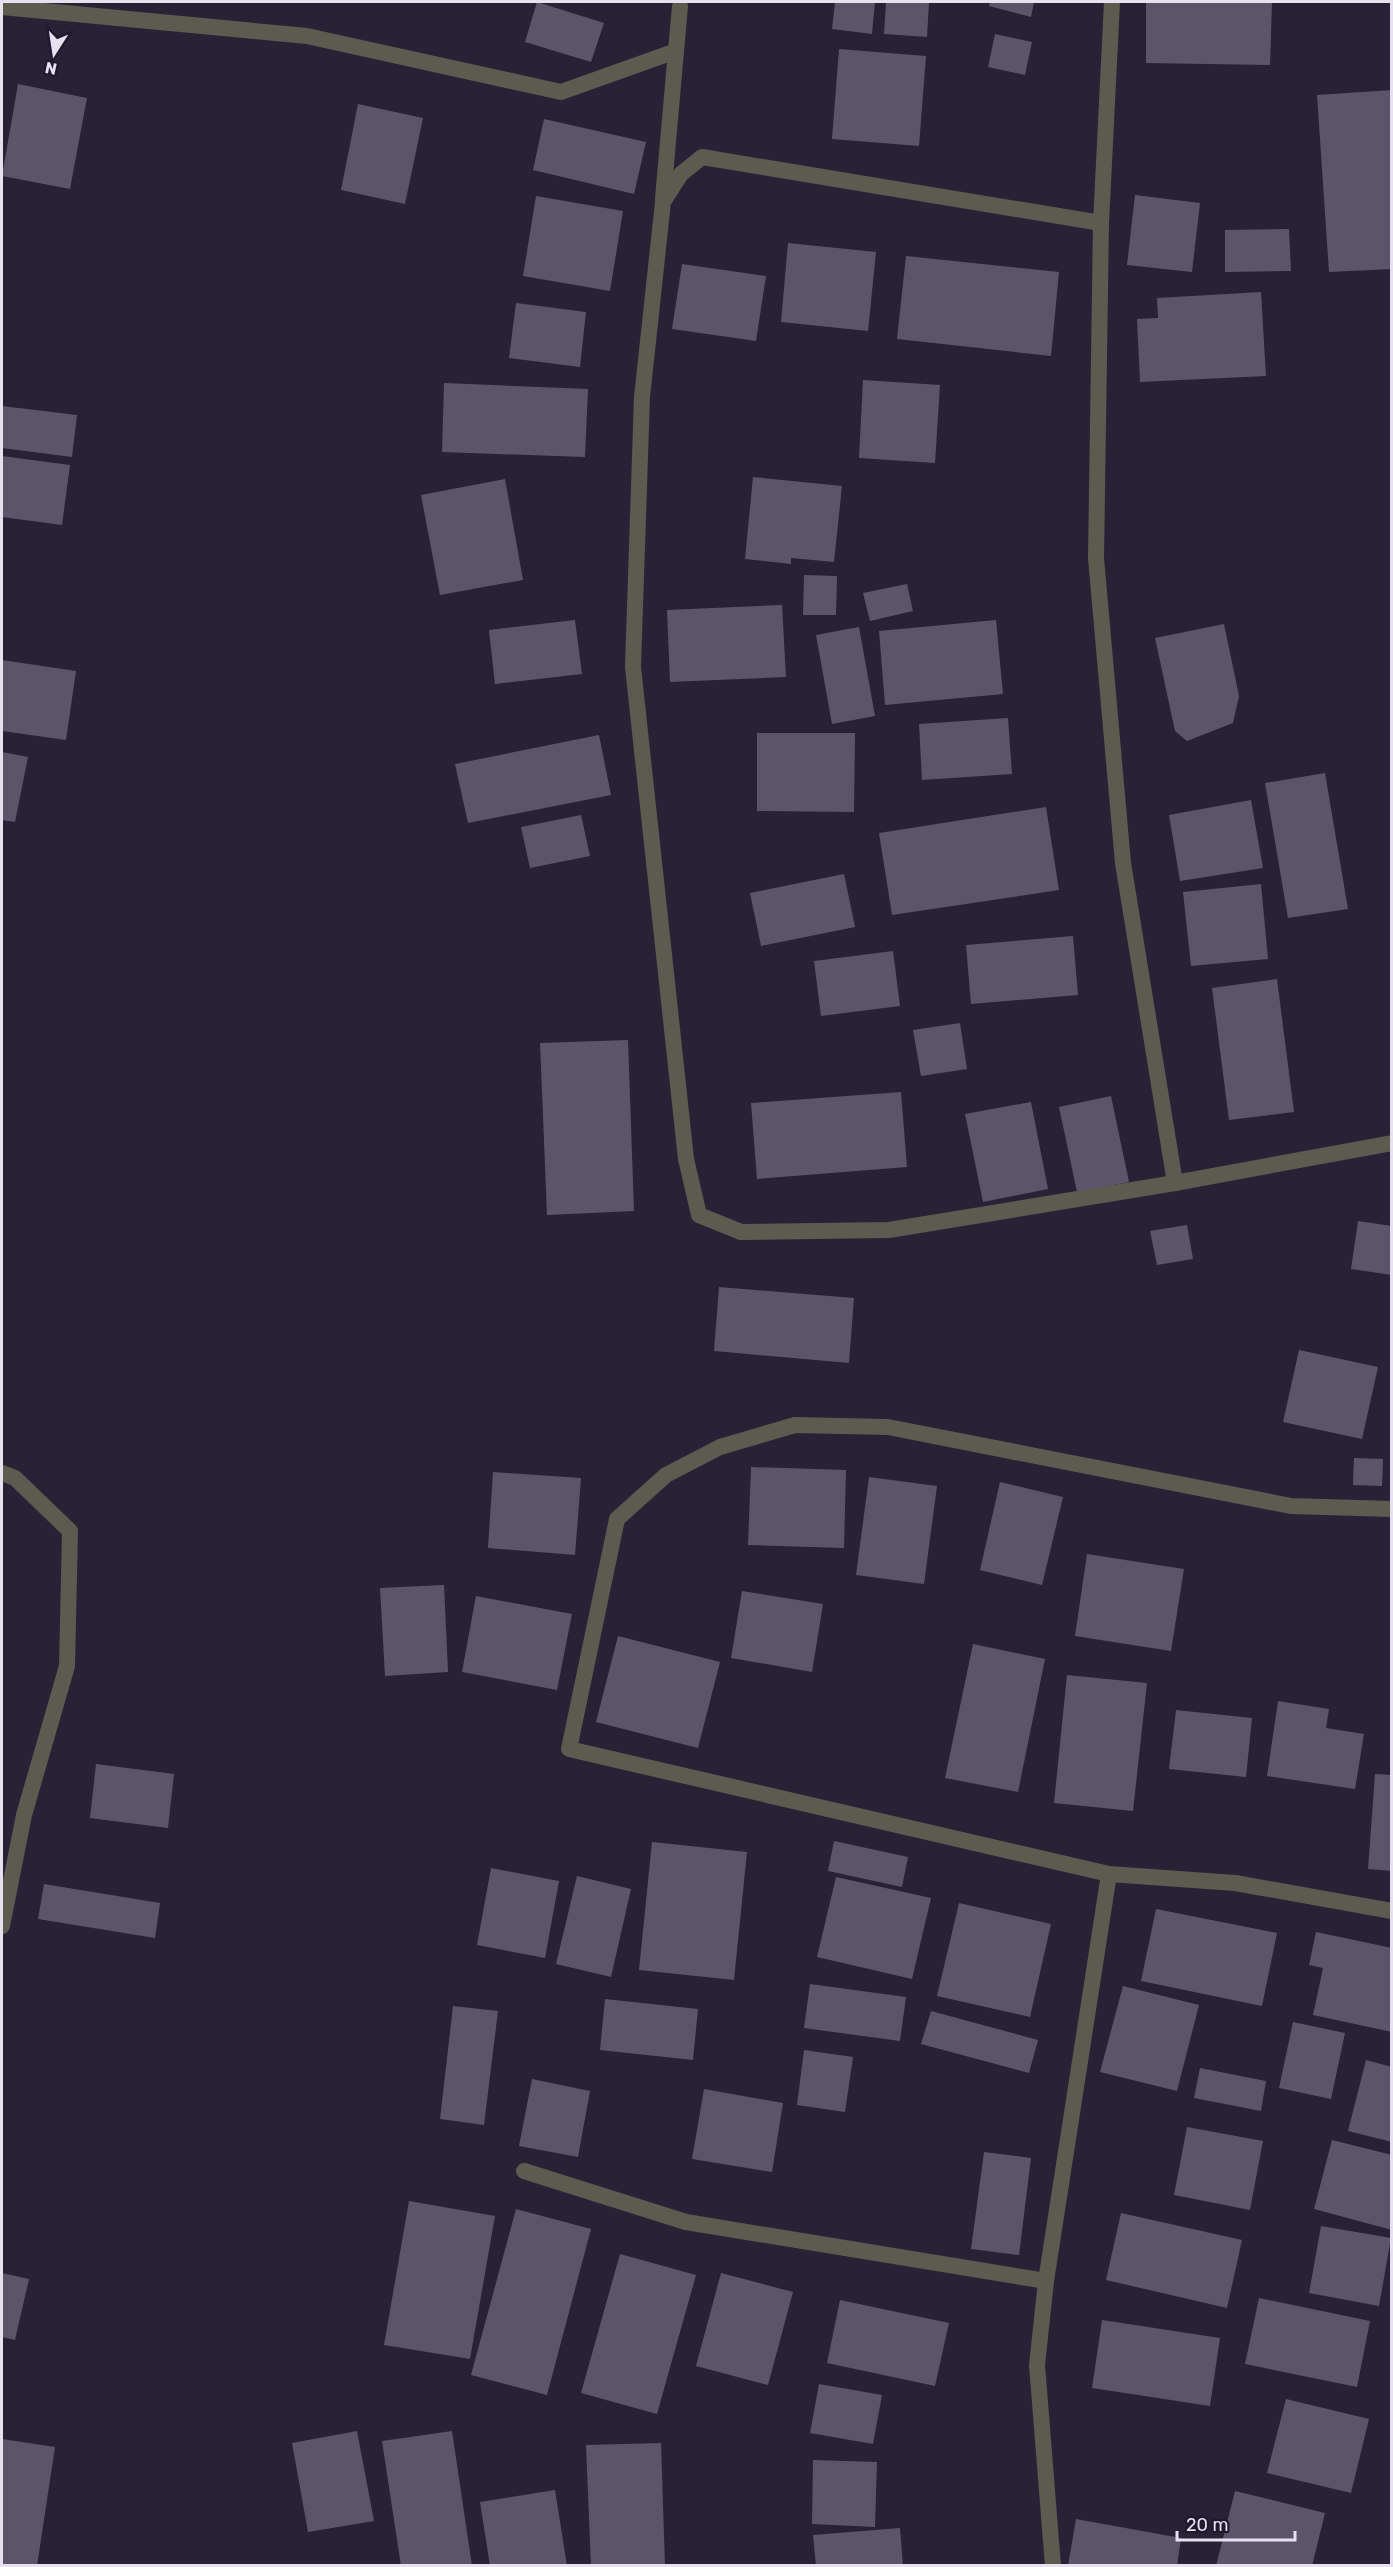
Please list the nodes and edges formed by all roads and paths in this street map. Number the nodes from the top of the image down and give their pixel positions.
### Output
1 (1112, 2) edge
2 (680, 6) dead end
3 (2, 7) edge
4 (676, 51) junction
5 (663, 202) junction
6 (1101, 223) junction
7 (1392, 1143) edge
8 (1175, 1183) junction
9 (2, 1473) edge
10 (1392, 1509) edge
11 (1109, 1874) junction
12 (1392, 1911) edge
13 (2, 1926) edge
14 (524, 2171) dead end
15 (1046, 2281) junction
16 (1053, 2565) edge

1 - 6 street
2 - 4 street
3 - 4 street
4 - 5 street
5 - 6 street
5 - 8 street
6 - 8 street
7 - 8 street
9 - 13 street
10 - 11 street
11 - 12 street
11 - 15 street
14 - 15 street
15 - 16 street

